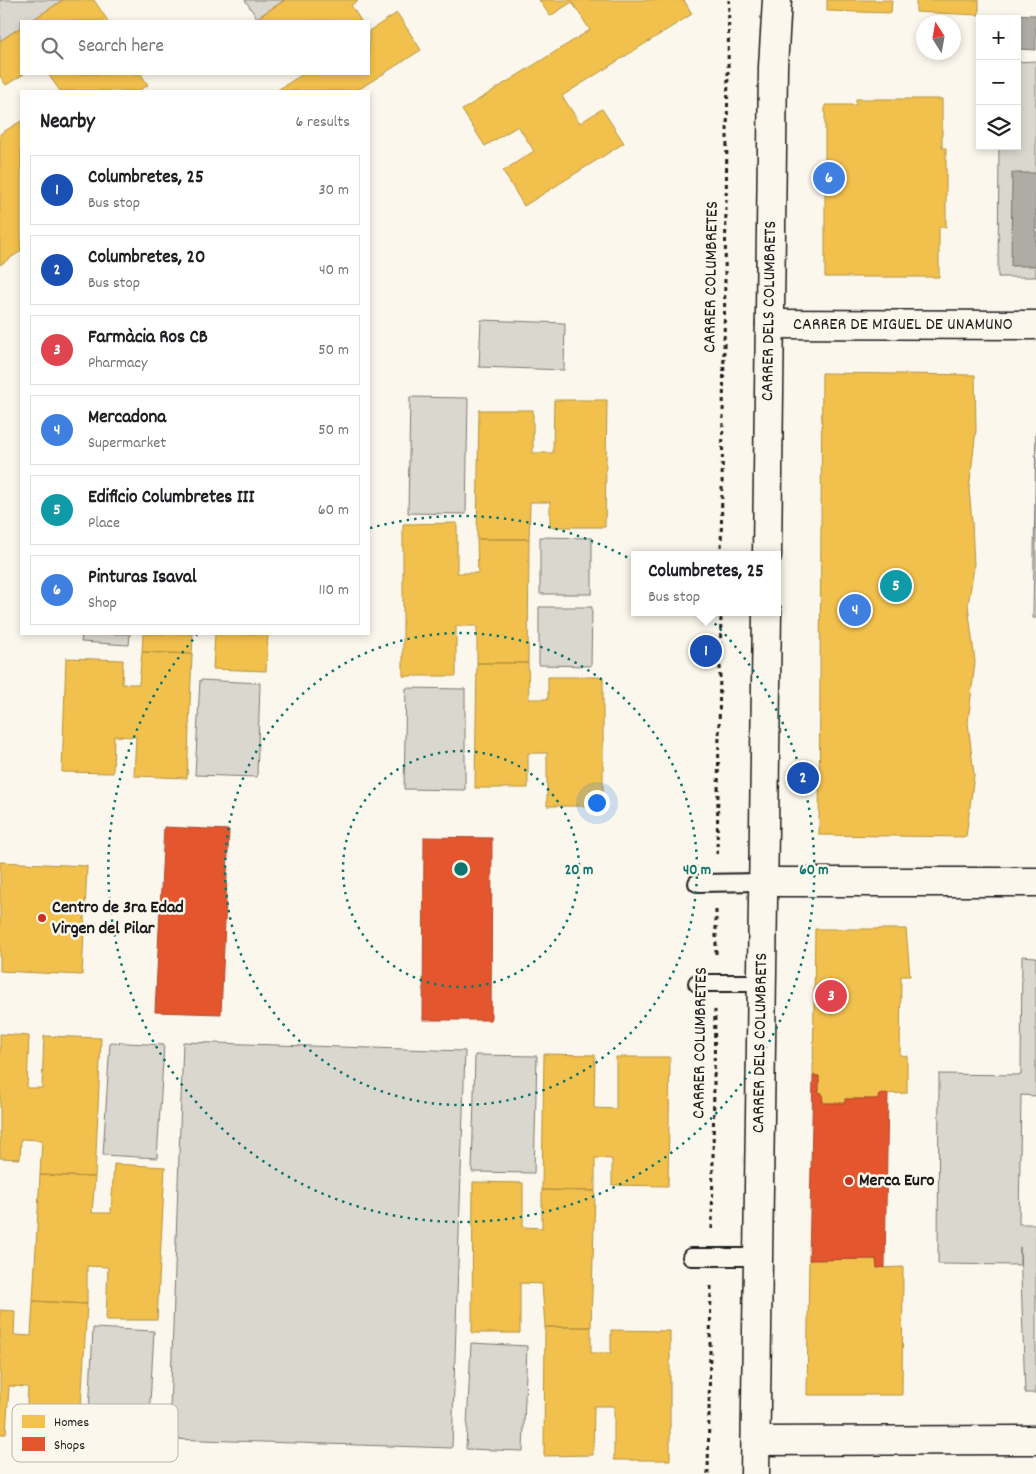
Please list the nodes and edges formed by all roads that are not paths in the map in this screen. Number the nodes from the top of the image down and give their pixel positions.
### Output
1 (758, 0) edge
2 (777, 0) edge
3 (773, 67) junction
4 (770, 324) junction
5 (1036, 325) edge
6 (767, 551) edge
7 (767, 616) edge
8 (763, 882) junction
9 (1036, 882) edge
10 (697, 883) dead end
11 (697, 983) dead end
12 (762, 983) junction
13 (691, 1257) dead end
14 (758, 1257) junction
15 (756, 1440) junction
16 (1036, 1440) edge
17 (756, 1474) edge

1 - 3 street, CARRER DELS COLUMBRETS
2 - 3 street, CARRER DELS COLUMBRETS
3 - 4 street, CARRER DELS COLUMBRETS
4 - 5 street, CARRER DE MIGUEL DE UNAMUNO
4 - 6 street, CARRER DELS COLUMBRETS
7 - 8 street, CARRER DELS COLUMBRETS
8 - 9 street
8 - 10 lane
8 - 12 street, CARRER DELS COLUMBRETS
11 - 12 lane
12 - 14 street, CARRER DELS COLUMBRETS
13 - 14 lane
14 - 15 street, CARRER DELS COLUMBRETS
15 - 16 street
15 - 17 street, CARRER DELS COLUMBRETS

